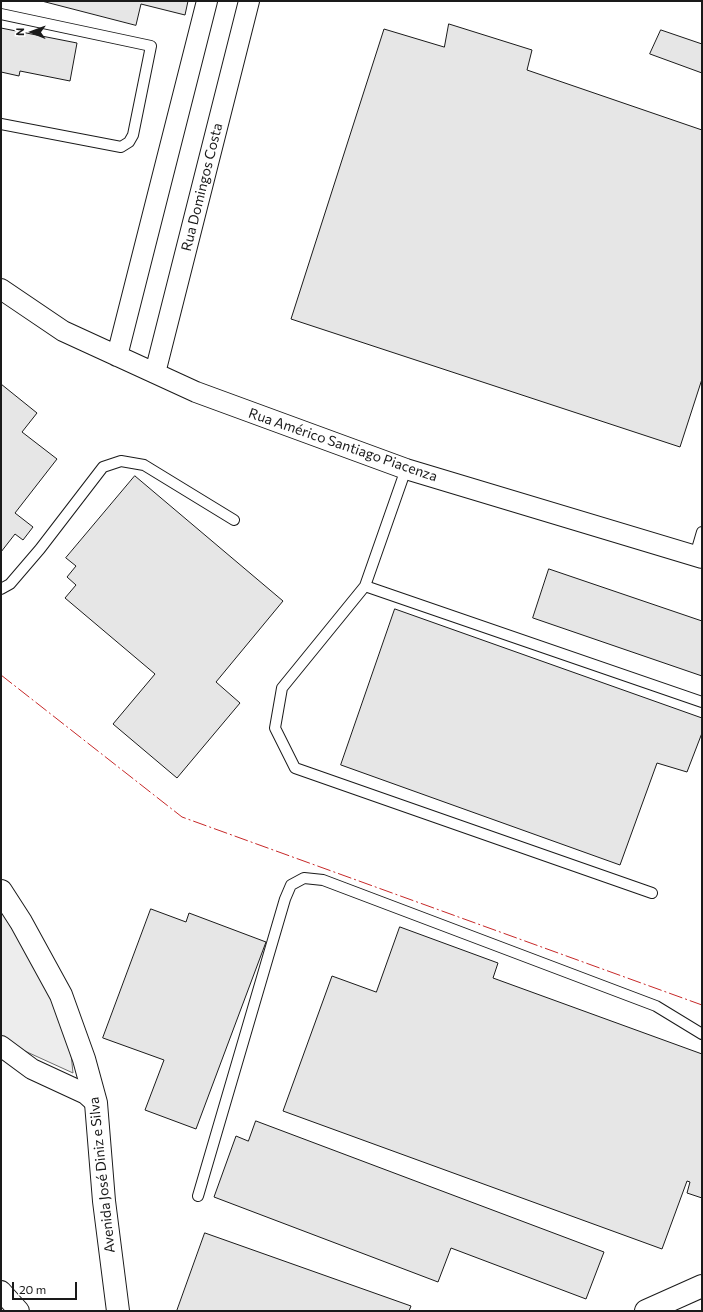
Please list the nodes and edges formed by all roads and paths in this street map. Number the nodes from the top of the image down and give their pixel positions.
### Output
1 (207, 1) edge
2 (249, 1) edge
3 (1, 14) edge
4 (1, 124) edge
5 (1, 289) edge
6 (117, 356) junction
7 (155, 374) junction
8 (406, 469) junction
9 (234, 520) dead end
10 (702, 532) edge
11 (699, 557) edge
12 (365, 586) junction
13 (1, 589) edge
14 (702, 702) edge
15 (1, 892) edge
16 (652, 893) dead end
17 (702, 1034) edge
18 (1, 1046) edge
19 (96, 1103) junction
20 (198, 1196) dead end
21 (702, 1286) edge
22 (1, 1291) edge
23 (20, 1311) edge
24 (118, 1311) edge
25 (646, 1311) edge

1 - 6 street
2 - 7 street, Rua Domingos Costa
3 - 4 lane
5 - 6 street, Rua Américo Santiago Piacenza
6 - 7 street, Rua Américo Santiago Piacenza
7 - 8 street, Rua Américo Santiago Piacenza
8 - 11 street, Rua Américo Santiago Piacenza
8 - 12 lane
9 - 13 lane
10 - 11 lane
12 - 14 lane
12 - 16 lane
15 - 19 street, Avenida José Diniz e Silva
17 - 20 lane
18 - 19 street
19 - 24 street, Avenida José Diniz e Silva
21 - 25 street
22 - 23 street

